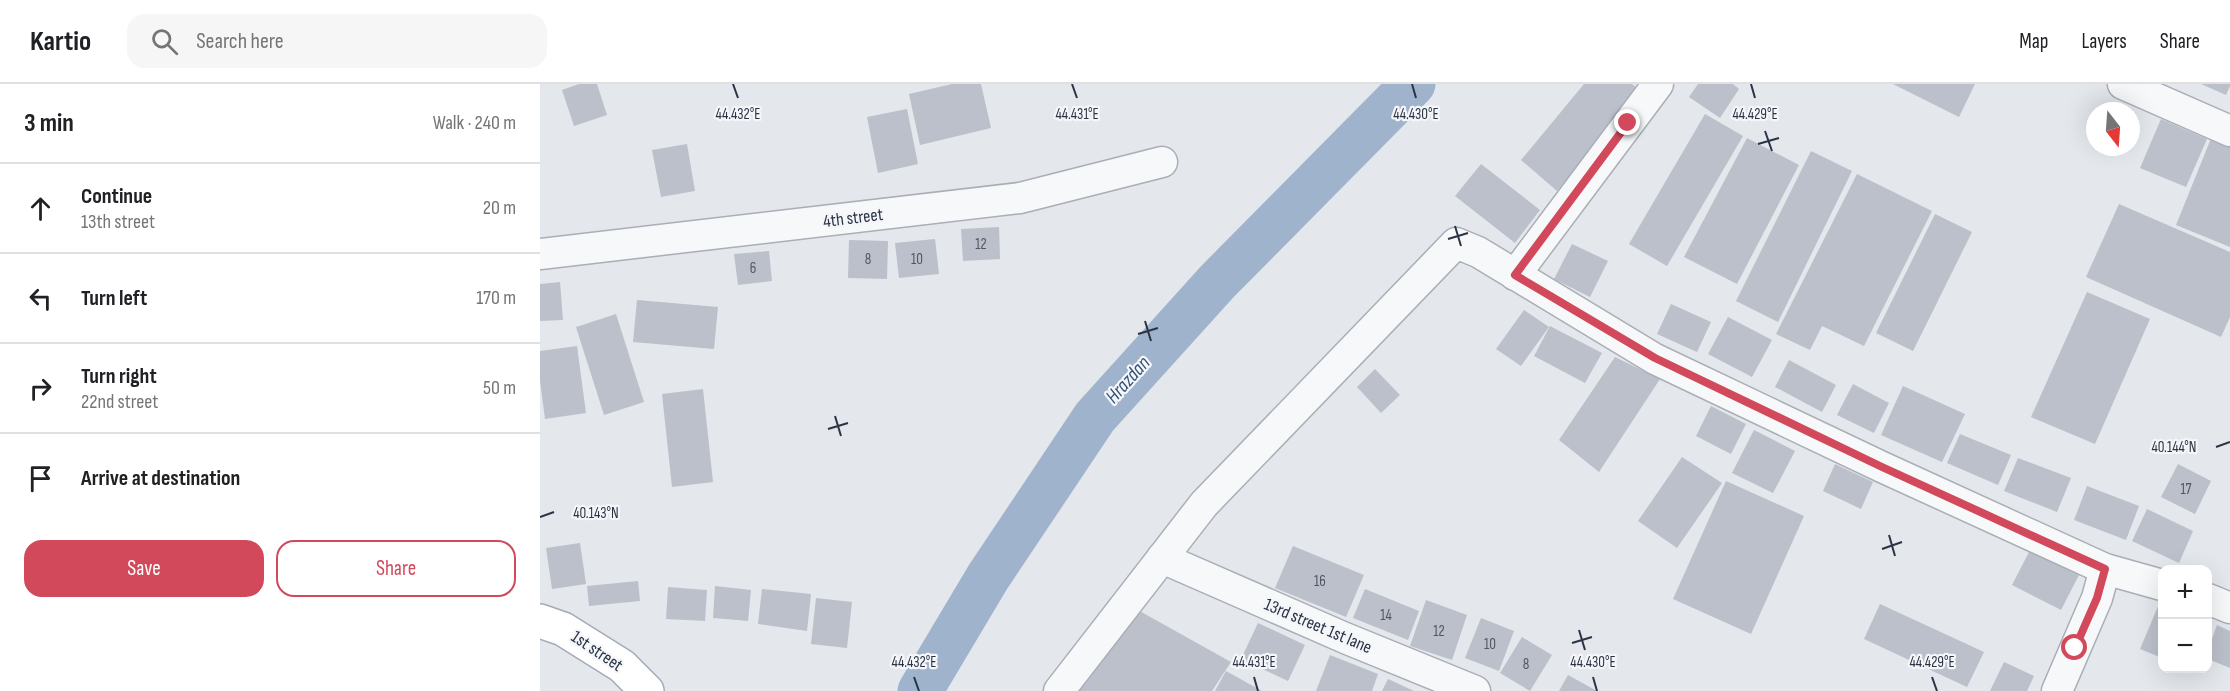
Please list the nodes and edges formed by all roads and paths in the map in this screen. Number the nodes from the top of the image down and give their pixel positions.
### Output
1 (1658, 84) edge
2 (2123, 84) edge
3 (2230, 131) edge
4 (1162, 162) dead end
5 (540, 254) edge
6 (1515, 275) junction
7 (1162, 558) junction
8 (2105, 569) junction
9 (2158, 584) edge
10 (540, 621) edge
11 (647, 691) edge
12 (1059, 691) edge
13 (1475, 691) edge
14 (2057, 691) edge

1 - 6 street
2 - 3 street
4 - 5 street, 4th street
6 - 7 street
6 - 8 street
7 - 12 street
7 - 13 street, 13rd street 1st lane
8 - 9 street
8 - 14 street
10 - 11 main road, 1st street

